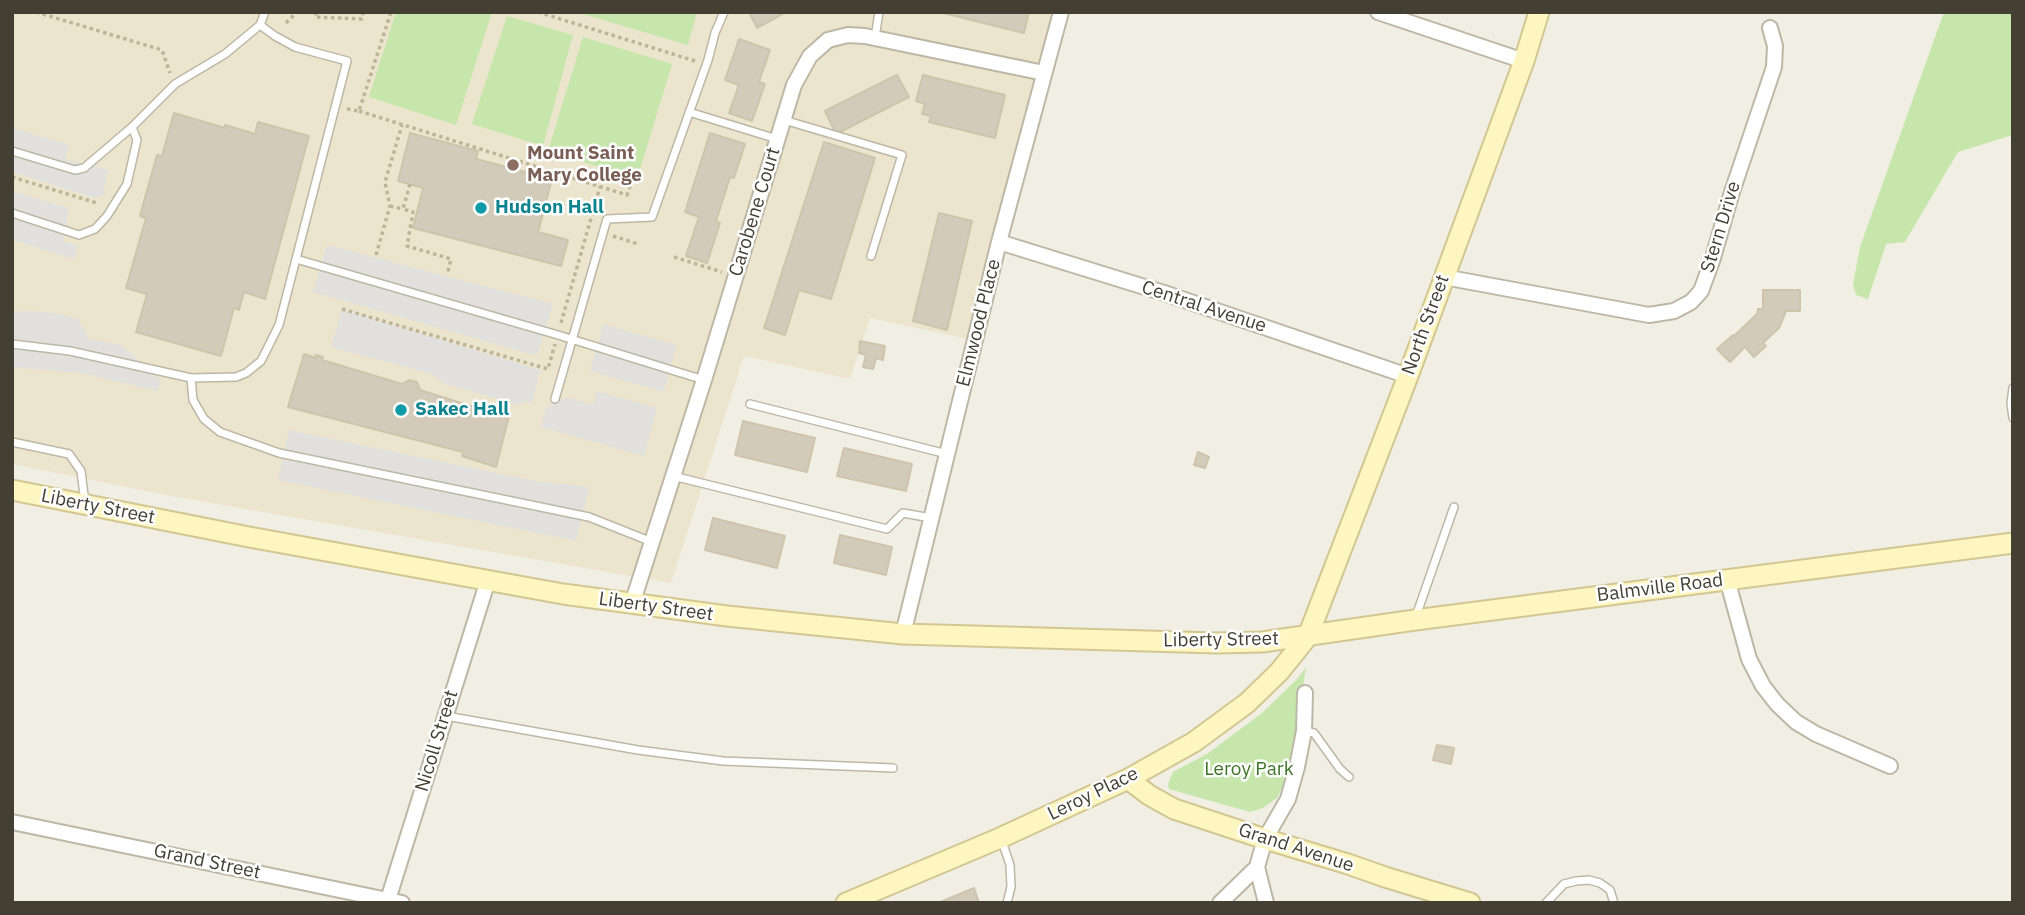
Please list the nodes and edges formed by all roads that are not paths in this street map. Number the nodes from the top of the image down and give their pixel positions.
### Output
1 (724, 12) edge
2 (879, 12) edge
3 (1061, 12) edge
4 (1378, 12) edge
5 (1539, 12) edge
6 (262, 13) edge
7 (260, 24) junction
8 (1770, 28) dead end
9 (875, 38) junction
10 (1524, 61) junction
11 (1044, 73) junction
12 (688, 112) junction
13 (783, 120) junction
14 (132, 127) junction
15 (777, 139) junction
16 (12, 152) edge
17 (12, 213) edge
18 (999, 242) junction
19 (871, 256) dead end
20 (296, 259) junction
21 (1444, 277) junction
22 (571, 340) junction
23 (12, 344) edge
24 (1408, 376) junction
25 (191, 378) junction
26 (704, 380) junction
27 (2013, 388) edge
28 (555, 399) dead end
29 (750, 404) dead end
30 (2013, 418) edge
31 (12, 442) edge
32 (947, 454) junction
33 (672, 475) junction
34 (12, 490) edge
35 (86, 504) junction
36 (1454, 507) dead end
37 (932, 518) junction
38 (652, 542) junction
39 (2013, 543) edge
40 (1727, 579) junction
41 (488, 580) junction
42 (632, 604) junction
43 (1415, 620) junction
44 (903, 635) junction
45 (1308, 636) junction
46 (1304, 693) dead end
47 (445, 715) junction
48 (1304, 731) junction
49 (1890, 766) dead end
50 (893, 768) dead end
51 (1349, 777) dead end
52 (1128, 779) junction
53 (12, 822) edge
54 (1000, 838) junction
55 (1265, 839) junction
56 (1257, 867) junction
57 (1426, 896) edge
58 (392, 902) edge
59 (846, 903) edge
60 (1007, 903) edge
61 (1220, 903) edge
62 (1266, 903) edge
63 (1470, 903) edge
64 (1546, 903) edge
65 (1614, 903) edge

1 - 12 lane
2 - 9 lane
3 - 11 street, Elmwood Place
4 - 10 street
5 - 10 street, North Street
6 - 7 lane
7 - 14 lane
7 - 20 lane
8 - 21 street, Stern Drive
9 - 11 street, Carobene Court
9 - 13 street, Carobene Court
10 - 21 street, North Street
11 - 18 street, Elmwood Place
12 - 15 lane
12 - 22 lane
13 - 15 street, Carobene Court
13 - 19 lane
14 - 16 lane
14 - 17 lane
15 - 26 street, Carobene Court
18 - 24 street, Central Avenue
18 - 32 street, Elmwood Place
20 - 22 lane
20 - 25 lane
21 - 24 street, North Street
22 - 26 lane
22 - 28 lane
23 - 25 lane
24 - 45 street, North Street
25 - 38 lane
26 - 33 street, Carobene Court
27 - 30 lane
29 - 32 lane
31 - 35 lane
32 - 37 street, Elmwood Place
33 - 37 lane
33 - 38 street, Carobene Court
34 - 35 street, Liberty Street
35 - 41 street, Liberty Street
36 - 43 lane
37 - 44 street, Elmwood Place
38 - 42 street, Carobene Court
39 - 40 street, Balmville Road
40 - 43 street, Balmville Road
40 - 49 street
41 - 42 street, Liberty Street
41 - 47 street, Nicoll Street
42 - 44 street, Liberty Street
43 - 45 street, Balmville Road
44 - 45 street, Liberty Street
45 - 52 street, Leroy Place
46 - 48 street
47 - 50 lane
47 - 58 street, Nicoll Street
48 - 51 lane
48 - 55 street
52 - 54 street, Leroy Place
52 - 55 street, Grand Avenue
53 - 58 street, Grand Street
54 - 59 street, Leroy Place
54 - 60 lane
55 - 56 street
55 - 57 street, Grand Avenue
56 - 61 street
56 - 62 street
57 - 63 street, Grand Avenue
64 - 65 lane

